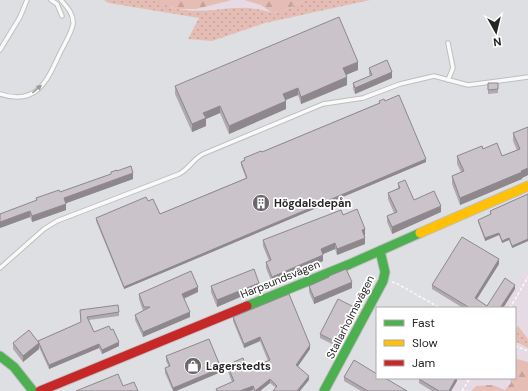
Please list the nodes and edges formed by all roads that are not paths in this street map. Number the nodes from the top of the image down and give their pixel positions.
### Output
1 (27, 0) edge
2 (51, 0) edge
3 (61, 0) edge
4 (62, 16) dead end
5 (448, 43) dead end
6 (0, 50) edge
7 (528, 77) edge
8 (448, 80) junction
9 (0, 94) edge
10 (528, 186) edge
11 (380, 251) junction
12 (0, 268) edge
13 (0, 356) edge
14 (33, 391) edge
15 (40, 391) edge
16 (324, 391) edge

1 - 6 lane
2 - 4 lane
9 -> 3 lane
5 - 8 lane
7 - 8 lane
8 - 12 lane
10 - 11 street, Harpsundsvägen
11 - 15 street, Harpsundsvägen
11 - 16 street, Stallarholmsvägen
13 - 14 street

